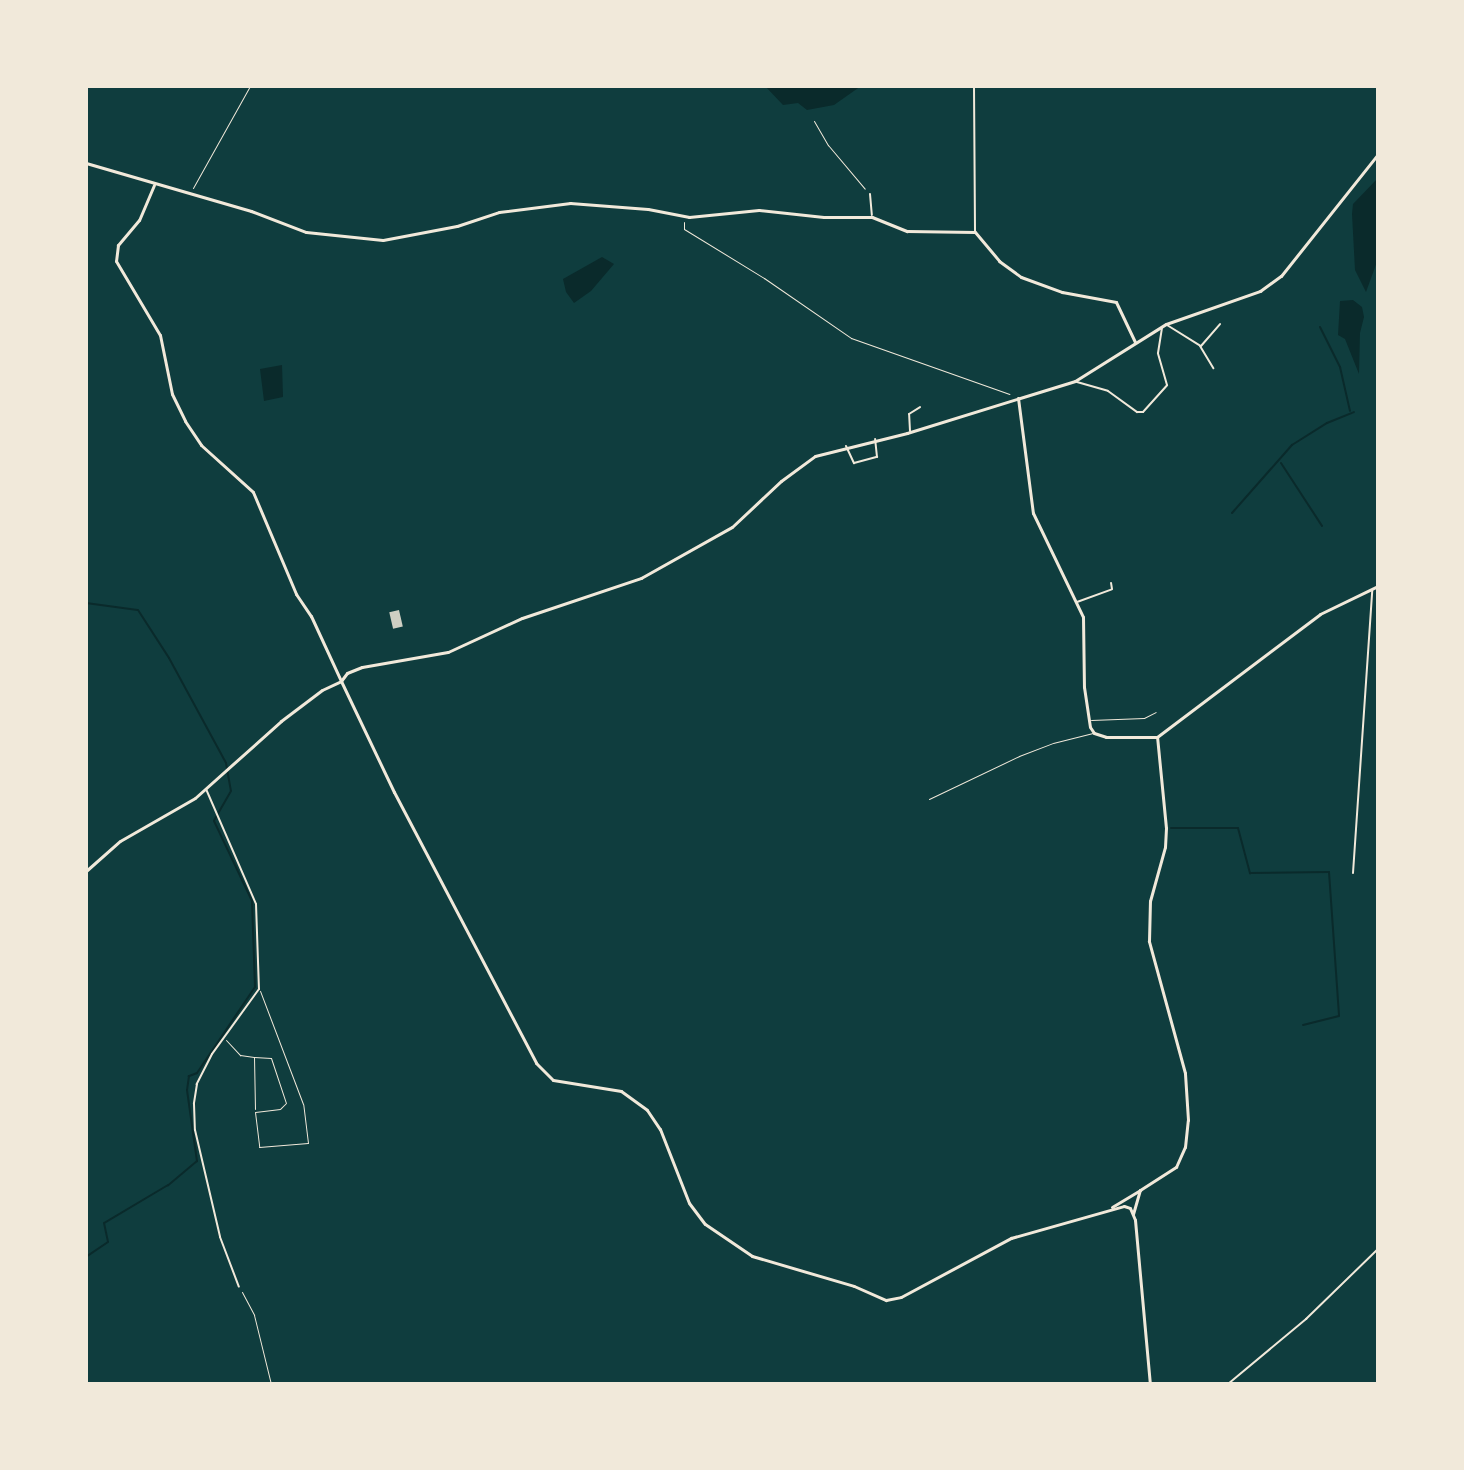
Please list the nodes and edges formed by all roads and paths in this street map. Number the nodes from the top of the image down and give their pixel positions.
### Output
1 (250, 86) edge
2 (974, 86) edge
3 (814, 121) dead end
4 (1378, 154) edge
5 (86, 163) edge
6 (154, 185) junction
7 (190, 193) junction
8 (870, 194) joint
9 (684, 216) junction
10 (872, 217) junction
11 (975, 232) junction
12 (1220, 324) dead end
13 (1164, 325) junction
14 (1144, 337) junction
15 (1135, 342) junction
16 (1147, 343) dead end
17 (1200, 346) junction
18 (1213, 368) dead end
19 (1075, 381) junction
20 (1018, 398) junction
21 (908, 405) dead end
22 (920, 407) dead end
23 (912, 409) junction
24 (910, 432) junction
25 (875, 439) junction
26 (846, 446) junction
27 (1111, 583) dead end
28 (1378, 586) edge
29 (1372, 590) junction
30 (1076, 603) junction
31 (341, 681) junction
32 (1156, 712) dead end
33 (1089, 720) junction
34 (1094, 733) junction
35 (1157, 737) junction
36 (206, 789) junction
37 (929, 799) dead end
38 (86, 871) edge
39 (1353, 873) dead end
40 (259, 989) junction
41 (223, 1037) junction
42 (254, 1057) junction
43 (255, 1112) junction
44 (1140, 1190) junction
45 (1112, 1207) junction
46 (1133, 1214) junction
47 (1378, 1249) edge
48 (239, 1287) joint
49 (271, 1384) edge
50 (1150, 1384) edge
51 (1228, 1384) edge

1 - 7 path
2 - 11 street
3 - 8 path
4 - 13 main road
5 - 6 main road
6 - 7 main road
6 - 31 main road
7 - 9 main road
8 - 10 street
9 - 10 main road
9 - 20 path
10 - 11 main road
11 - 15 main road
12 - 17 street
13 - 14 main road
13 - 17 street
13 - 19 street
14 - 15 main road
14 - 16 street
15 - 19 main road
17 - 18 street
19 - 20 main road
20 - 24 main road
20 - 30 main road
21 - 23 street
22 - 23 street
23 - 24 street
24 - 25 main road
25 - 26 main road
25 - 26 street
26 - 31 main road
27 - 30 street
28 - 29 main road
29 - 35 main road
29 - 39 street
30 - 33 main road
31 - 36 main road
31 - 45 main road
32 - 33 lane
33 - 34 main road
34 - 35 main road
34 - 37 lane
35 - 44 main road
36 - 38 main road
36 - 40 street
40 - 41 street
40 - 43 lane
41 - 42 lane
41 - 48 street
42 - 43 lane
42 - 43 lane
44 - 45 main road
44 - 46 main road
45 - 46 main road
46 - 50 main road
47 - 51 street
48 - 49 path

